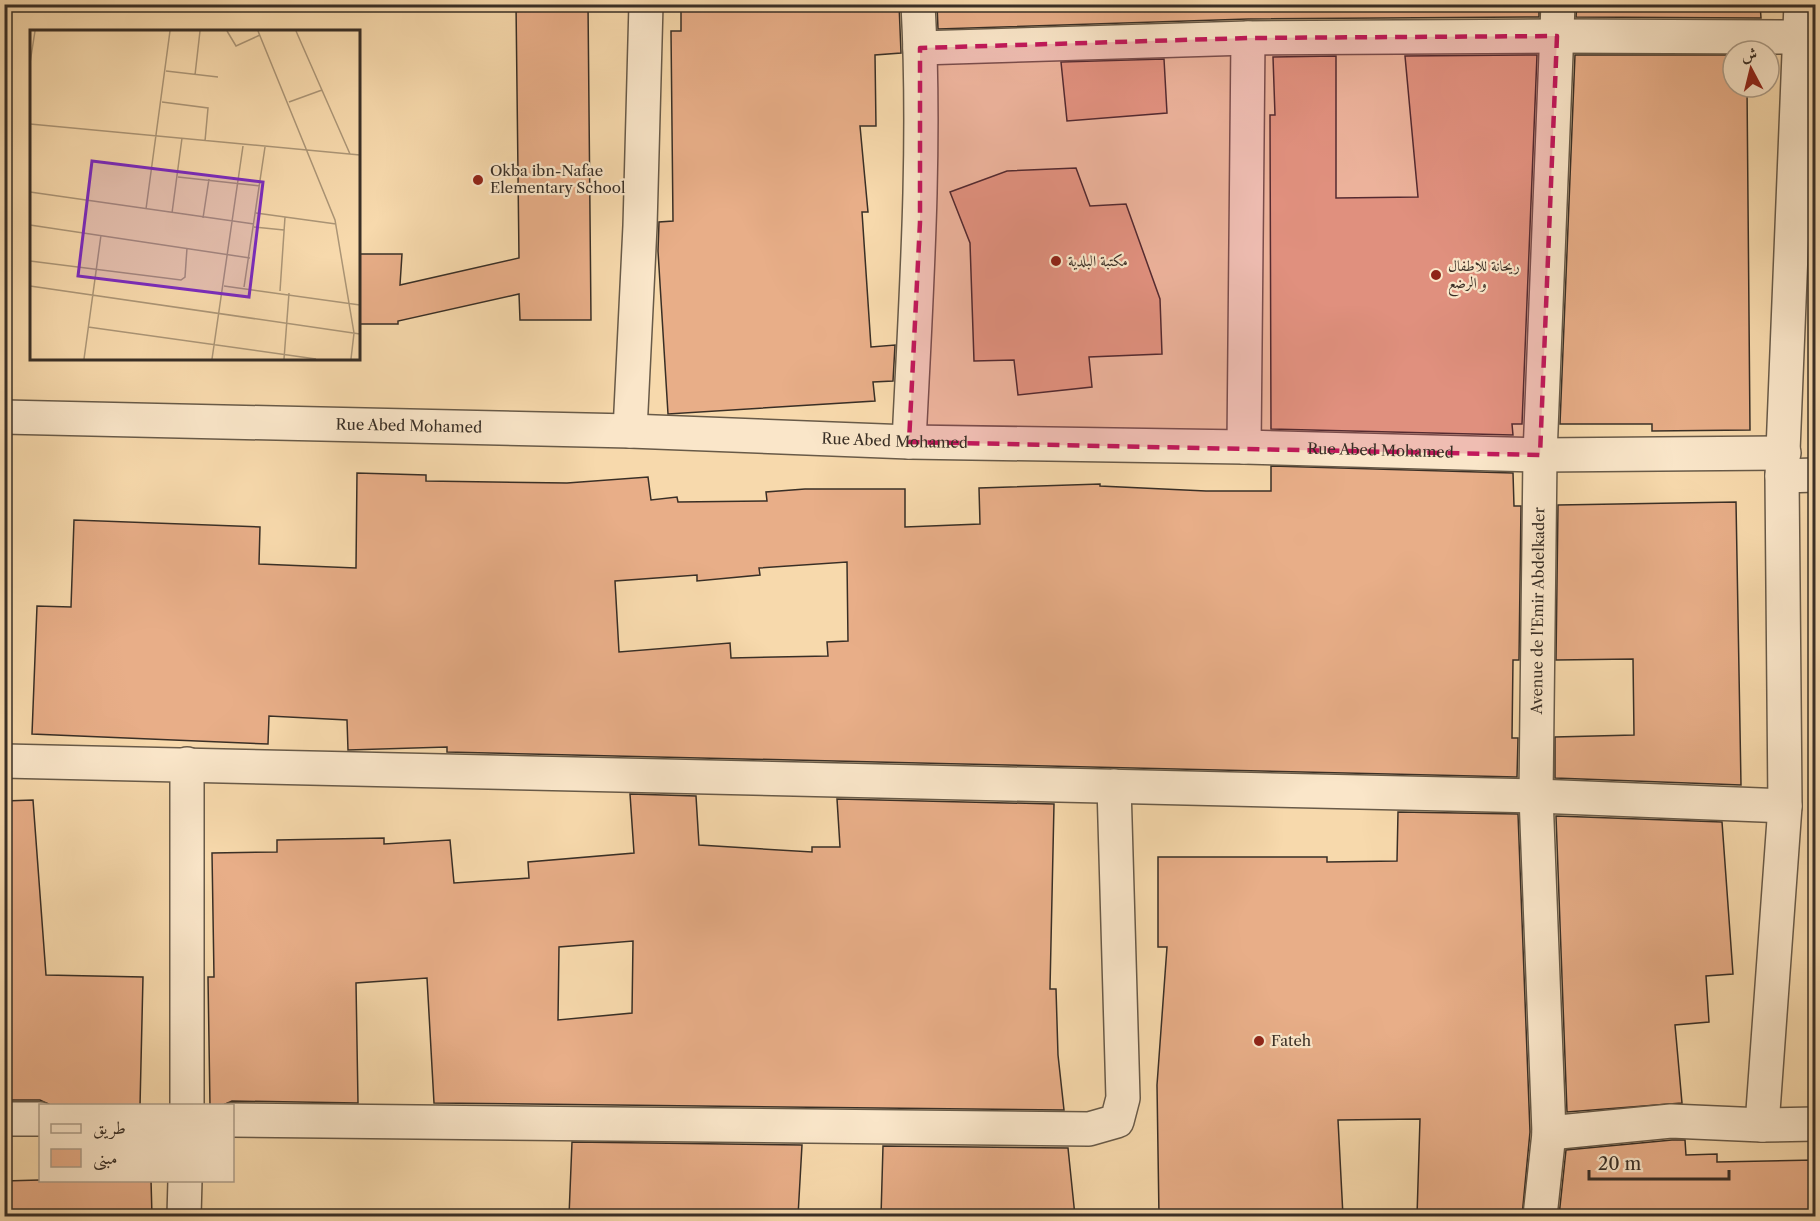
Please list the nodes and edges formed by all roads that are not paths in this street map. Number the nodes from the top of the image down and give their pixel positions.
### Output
1 (646, 4) edge
2 (918, 4) edge
3 (1801, 4) edge
4 (1557, 20) edge
5 (1801, 37) junction
6 (1248, 38) junction
7 (920, 48) junction
8 (1802, 330) edge
9 (4, 417) edge
10 (630, 431) junction
11 (909, 442) junction
12 (1244, 447) junction
13 (1540, 455) junction
14 (1783, 464) junction
15 (1815, 475) edge
16 (4, 761) edge
17 (187, 764) junction
18 (1114, 786) junction
19 (1536, 796) junction
20 (1785, 806) junction
21 (187, 1104) edge
22 (4, 1119) edge
23 (39, 1119) edge
24 (234, 1120) edge
25 (1815, 1124) edge
26 (1762, 1125) junction
27 (1549, 1133) junction
28 (185, 1182) edge
29 (184, 1216) edge
30 (1540, 1216) edge

1 - 10 street
2 - 7 street
3 - 5 street
4 - 5 street
4 - 6 street
4 - 13 street, Avenue de l'Emir Abdelkader
5 - 8 street
6 - 7 street
6 - 12 street
7 - 11 street
8 - 14 street
9 - 10 street, Rue Abed Mohamed
10 - 11 street, Rue Abed Mohamed
11 - 12 street, Rue Abed Mohamed
12 - 13 street, Rue Abed Mohamed
13 - 14 street, Rue Abed Mohamed
13 - 19 street, Avenue de l'Emir Abdelkader
14 - 15 street, Rue Abed Mohamed
14 - 20 street
16 - 17 street
17 - 18 street
17 - 21 street
18 - 19 street
18 - 24 street
19 - 20 street
19 - 27 street, Avenue de l'Emir Abdelkader
20 - 26 street
22 - 23 street
25 - 26 street
26 - 27 street
27 - 30 street, Avenue de l'Emir Abdelkader
28 - 29 street

